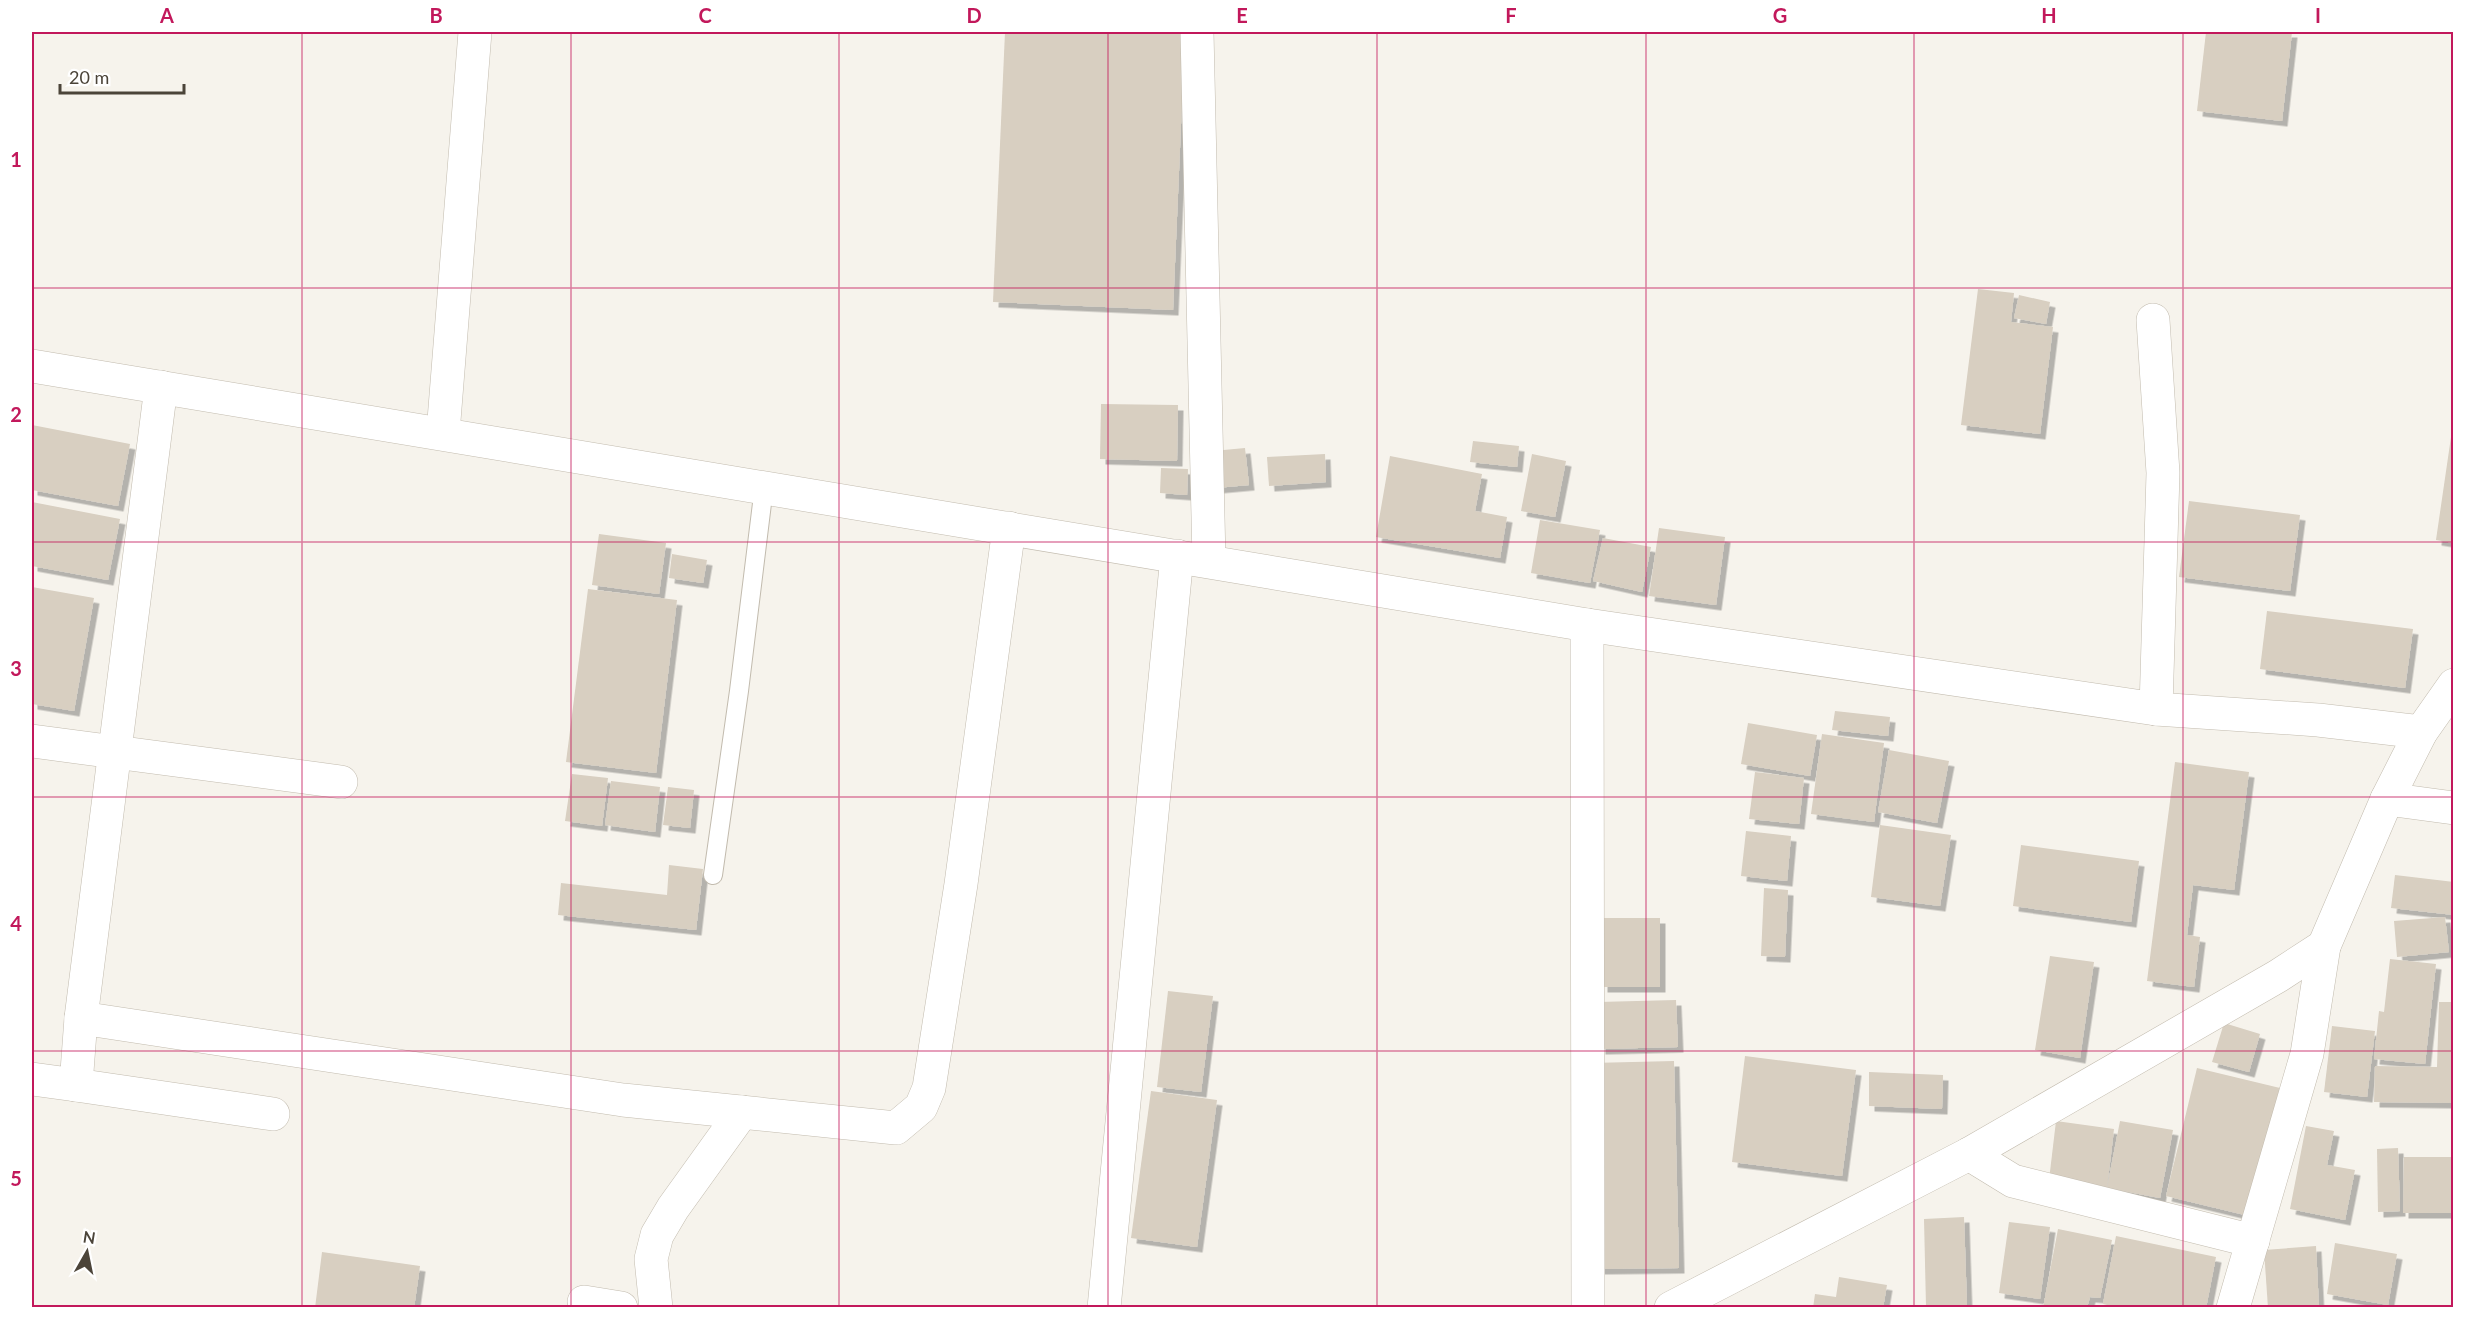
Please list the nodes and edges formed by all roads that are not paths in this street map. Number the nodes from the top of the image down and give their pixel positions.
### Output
1 (475, 32) edge
2 (1197, 32) edge
3 (2153, 320) dead end
4 (32, 366) edge
5 (161, 387) junction
6 (443, 433) junction
7 (764, 487) junction
8 (1009, 528) junction
9 (1177, 556) junction
10 (1209, 561) junction
11 (1587, 625) junction
12 (2454, 685) edge
13 (2156, 709) junction
14 (2421, 732) junction
15 (32, 741) edge
16 (115, 753) junction
17 (341, 782) dead end
18 (2386, 799) junction
19 (2454, 808) edge
20 (713, 875) dead end
21 (2324, 946) junction
22 (81, 1018) junction
23 (32, 1079) edge
24 (76, 1085) junction
25 (742, 1112) junction
26 (273, 1114) dead end
27 (1969, 1154) junction
28 (2253, 1241) junction
29 (584, 1302) dead end
30 (1682, 1305) edge
31 (621, 1308) edge
32 (656, 1308) edge
33 (1104, 1308) edge
34 (1588, 1308) edge
35 (2232, 1308) edge

1 - 6 street
2 - 10 street
3 - 13 street
4 - 5 street
5 - 6 street
5 - 16 street
6 - 7 street
7 - 8 street
7 - 20 lane
8 - 9 street
8 - 25 street
9 - 10 street
9 - 33 street
10 - 11 street
11 - 13 street
11 - 34 street
12 - 14 street
13 - 14 street
14 - 18 street
15 - 16 street
16 - 17 street
16 - 22 street
18 - 19 street
18 - 21 street
21 - 27 street
21 - 28 street
22 - 24 street
22 - 25 street
23 - 24 street
24 - 26 street
25 - 32 street
27 - 28 street
27 - 30 street
28 - 35 street
29 - 31 street

